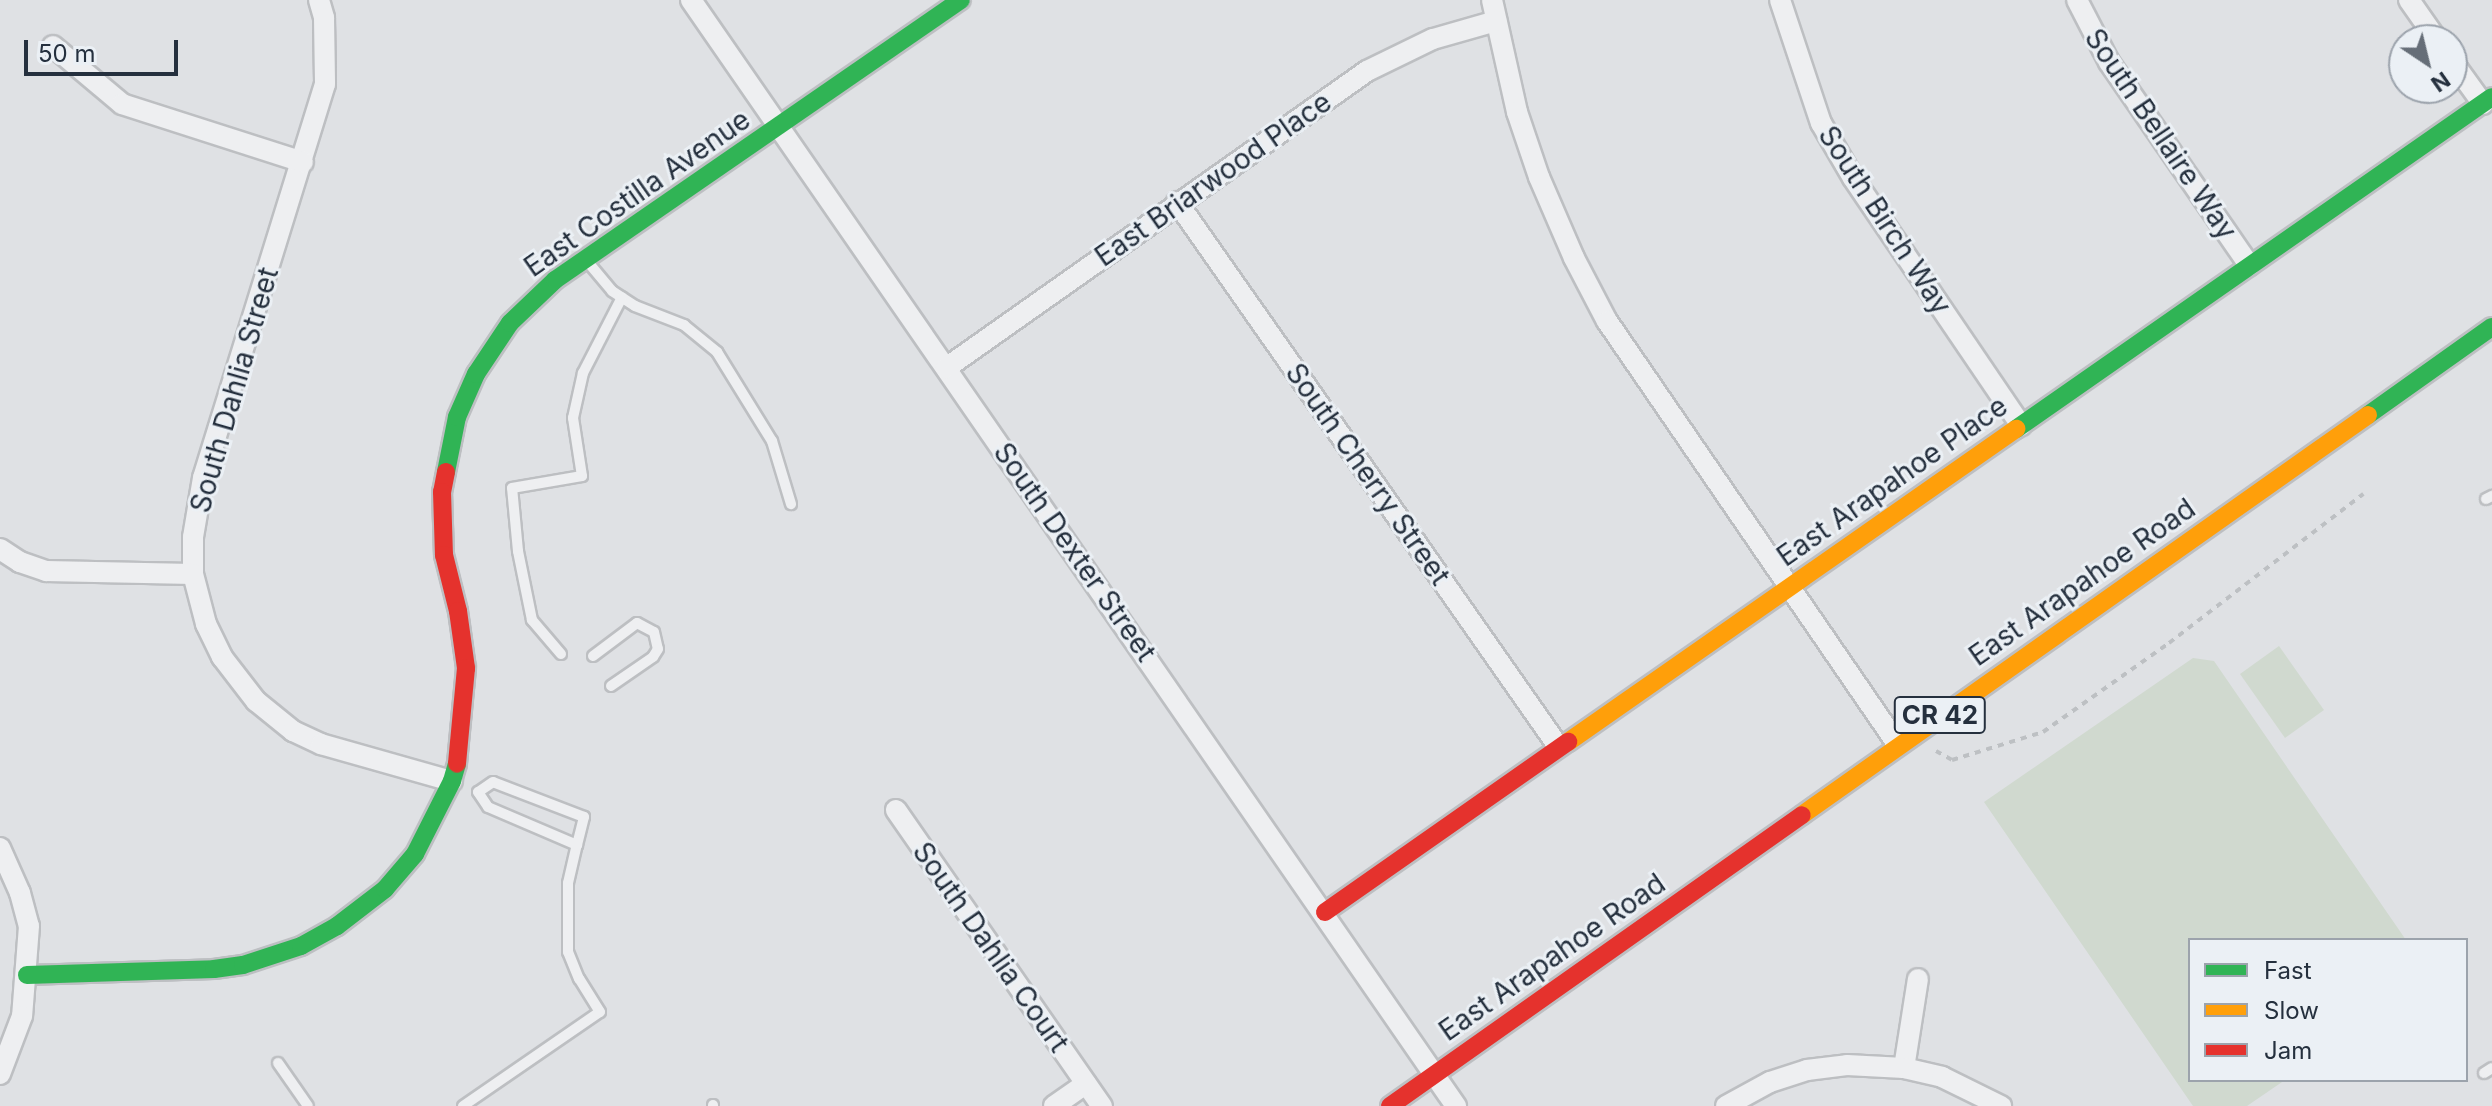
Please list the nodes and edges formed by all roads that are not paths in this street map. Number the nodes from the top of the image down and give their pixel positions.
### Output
1 (319, 0) edge
2 (691, 0) edge
3 (961, 0) edge
4 (1492, 0) edge
5 (1780, 0) edge
6 (2077, 0) edge
7 (2409, 0) edge
8 (1496, 21) junction
9 (2426, 24) edge
10 (53, 46) dead end
11 (2468, 79) edge
12 (2487, 101) edge
13 (781, 127) junction
14 (303, 162) junction
15 (1177, 202) junction
16 (586, 260) junction
17 (2249, 265) junction
18 (622, 297) junction
19 (2492, 327) edge
20 (946, 368) junction
21 (2021, 425) junction
22 (791, 504) dead end
23 (0, 549) edge
24 (193, 574) junction
25 (1790, 587) junction
26 (561, 654) dead end
27 (593, 656) dead end
28 (611, 686) dead end
29 (1898, 745) junction
30 (1558, 746) junction
31 (452, 781) junction
32 (478, 792) junction
33 (896, 810) dead end
34 (577, 845) junction
35 (0, 848) edge
36 (1325, 912) junction
37 (27, 975) junction
38 (1918, 979) dead end
39 (278, 1063) dead end
40 (1904, 1068) junction
41 (0, 1074) edge
42 (1434, 1075) junction
43 (1086, 1084) junction
44 (308, 1106) edge
45 (463, 1106) edge
46 (1054, 1106) edge
47 (1102, 1106) edge
48 (1390, 1106) edge
49 (1456, 1106) edge
50 (1726, 1106) edge
51 (2001, 1106) edge

1 - 14 street, South Dahlia Street
2 - 13 street, South Dexter Street
3 - 13 street, East Costilla Avenue
4 - 8 street
5 - 21 street, South Birch Way
6 - 17 street, South Bellaire Way
7 - 9 street
8 - 15 street, East Briarwood Place
8 - 25 street
10 - 14 street
11 - 12 street
12 - 17 street, East Arapahoe Place
13 - 16 street, East Costilla Avenue
13 - 20 street, South Dexter Street
14 - 24 street, South Dahlia Street
15 - 20 street, East Briarwood Place
15 - 30 street, South Cherry Street
16 - 18 lane
16 - 31 street, East Costilla Avenue
17 - 21 street, East Arapahoe Place
18 - 22 lane
18 - 26 lane
19 - 29 street, East Arapahoe Road / CR 42
20 - 36 street, South Dexter Street
21 - 25 street, East Arapahoe Place
23 - 24 street
24 - 31 street, South Dahlia Street
25 - 29 street
25 - 30 street, East Arapahoe Place
27 - 28 lane
29 - 42 street, East Arapahoe Road / CR 42
30 - 36 street, East Arapahoe Place
31 - 32 lane
31 - 37 street, East Costilla Avenue
32 - 34 lane
32 - 34 lane
33 - 43 street, South Dahlia Court
34 - 45 lane
35 - 37 street
36 - 42 street, South Dexter Street
37 - 41 street
38 - 40 street
39 - 44 lane
40 - 50 street
40 - 51 street
42 - 48 street, East Arapahoe Road / CR 42
42 - 49 street, South Dexter Street
43 - 46 street
43 - 47 street, South Dahlia Court

